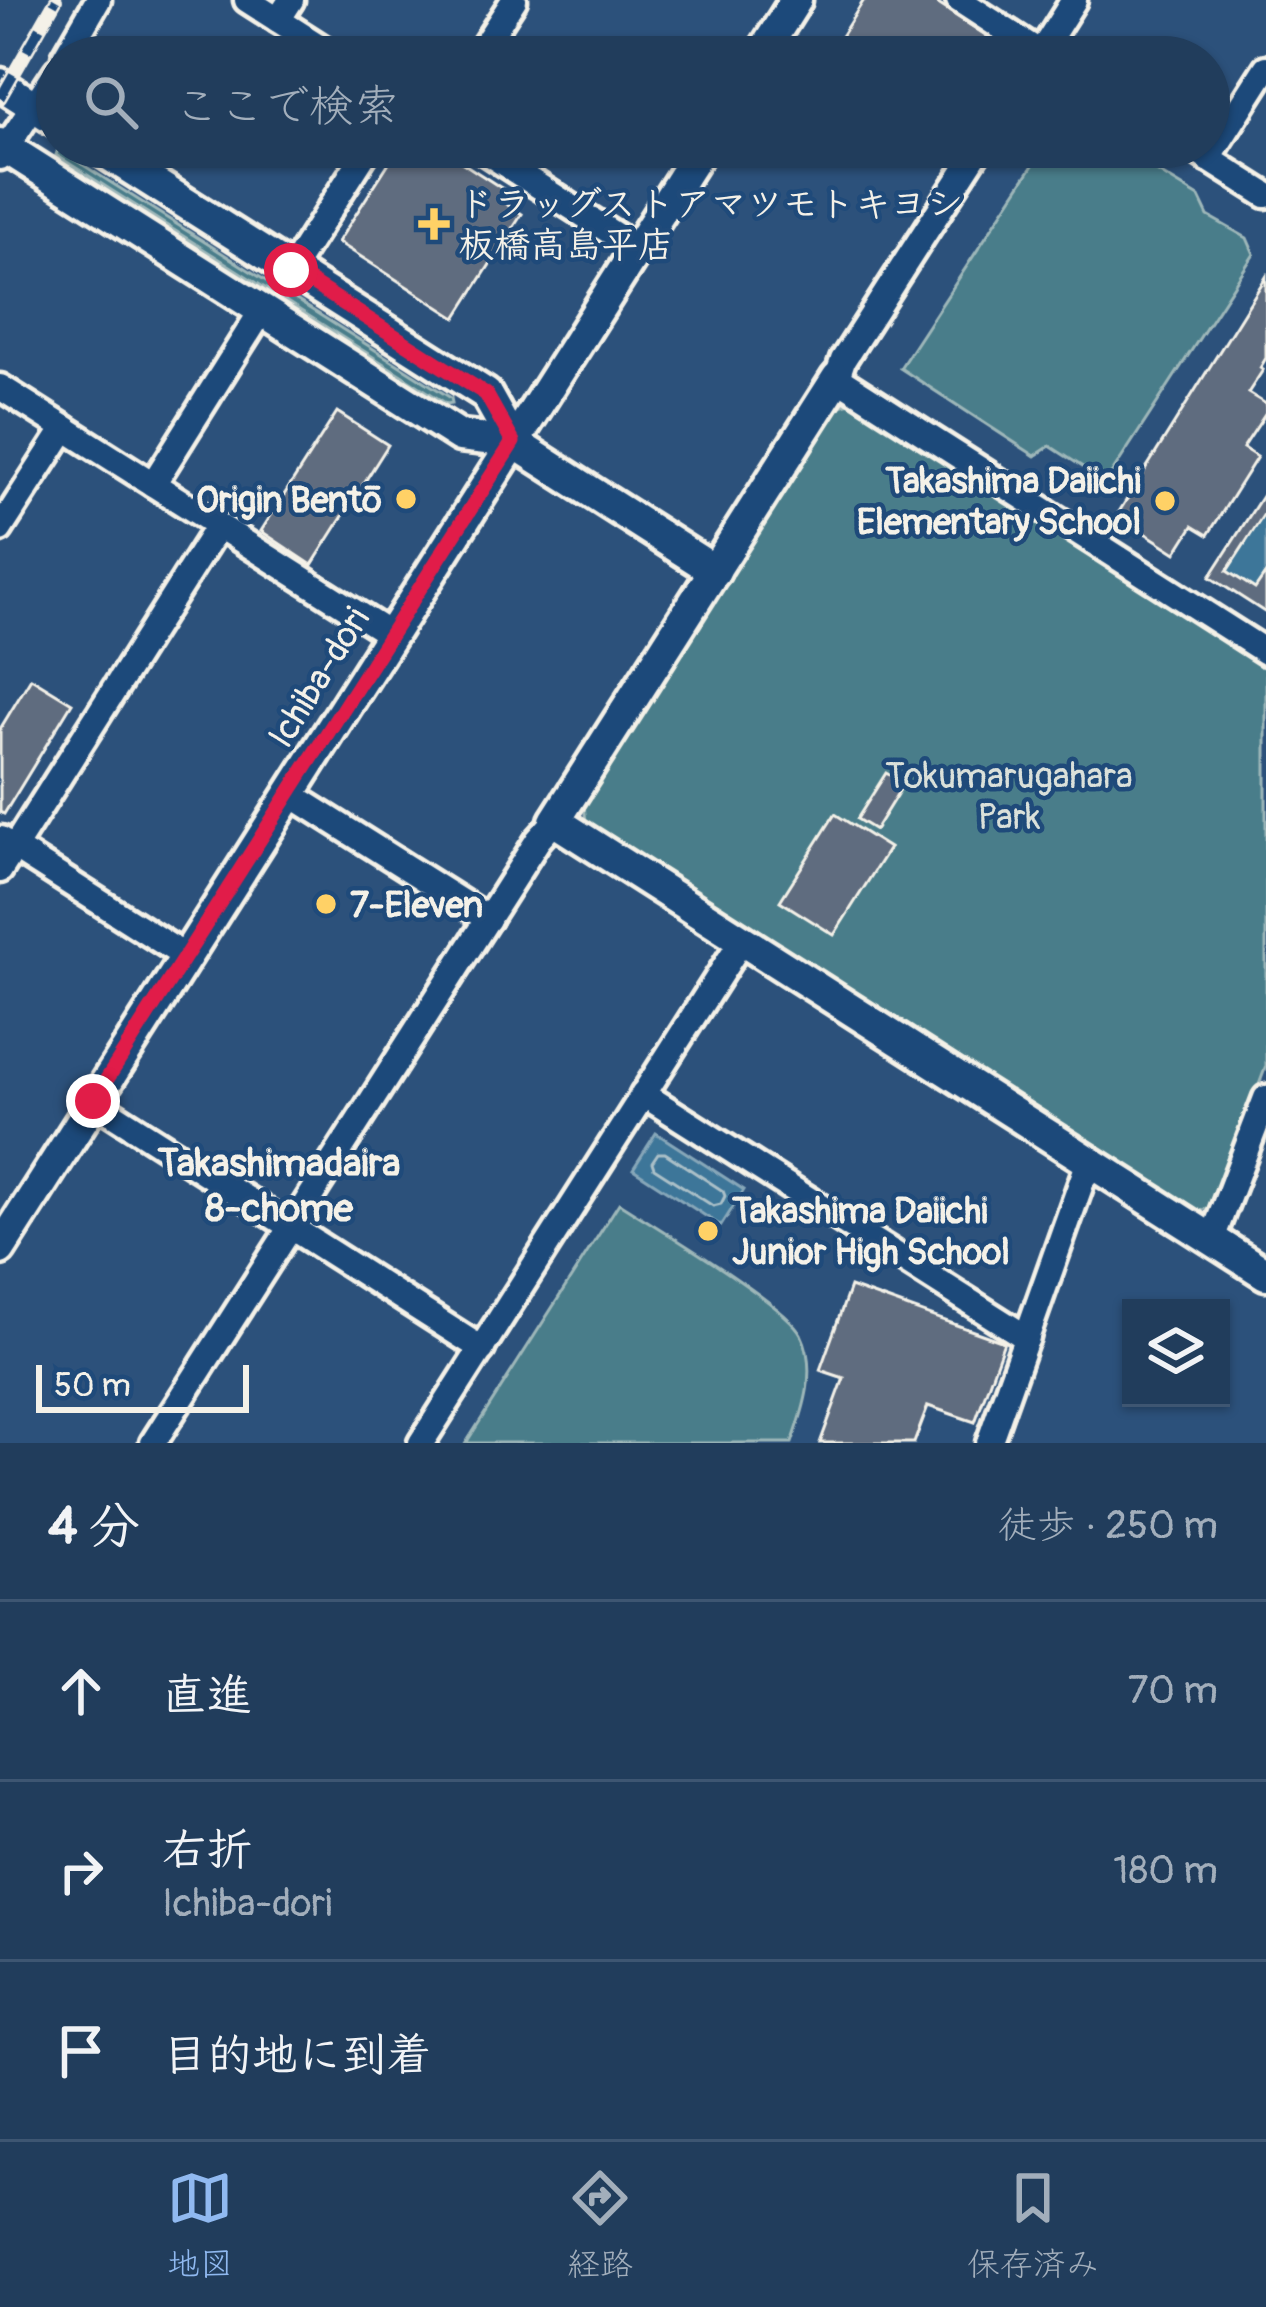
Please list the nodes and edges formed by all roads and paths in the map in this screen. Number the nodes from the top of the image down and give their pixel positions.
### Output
1 (98, 0) edge
2 (247, 0) edge
3 (514, 0) edge
4 (796, 0) edge
5 (959, 0) edge
6 (1074, 0) edge
7 (285, 10) edge
8 (77, 36) edge
9 (313, 36) edge
10 (491, 36) edge
11 (773, 36) edge
12 (1012, 36) edge
13 (1053, 36) edge
14 (1266, 68) edge
15 (0, 84) edge
16 (36, 107) edge
17 (1230, 114) edge
18 (36, 122) edge
19 (2, 150) edge
20 (130, 168) edge
21 (356, 168) edge
22 (511, 168) edge
23 (689, 168) edge
24 (966, 168) edge
25 (1222, 168) edge
26 (1266, 196) edge
27 (637, 249) junction
28 (291, 270) junction
29 (261, 311) junction
30 (837, 378) junction
31 (0, 387) edge
32 (65, 428) junction
33 (513, 442) junction
34 (154, 484) junction
35 (218, 526) junction
36 (0, 529) edge
37 (715, 571) junction
38 (391, 635) junction
39 (1266, 652) edge
40 (290, 794) junction
41 (555, 820) junction
42 (5, 852) edge
43 (488, 919) junction
44 (742, 940) junction
45 (186, 957) junction
46 (644, 1094) junction
47 (1266, 1098) edge
48 (93, 1101) junction
49 (1089, 1161) junction
50 (291, 1227) junction
51 (1212, 1239) junction
52 (0, 1249) edge
53 (1266, 1274) edge
54 (1027, 1337) junction
55 (482, 1348) junction
56 (153, 1443) edge
57 (421, 1443) edge
58 (988, 1443) edge

1 - 8 street
2 - 7 street
3 - 10 street
4 - 11 street
5 - 12 street
6 - 13 street
7 - 9 street
14 - 17 street
15 - 16 street
18 - 19 street
19 - 29 street
20 - 28 street
21 - 28 street
22 - 27 street
23 - 27 street, Ichiba-dori
24 - 30 street
25 - 26 street
27 - 33 street, Ichiba-dori
28 - 33 street
29 - 33 street
29 - 34 street
30 - 37 street
30 - 39 street
31 - 32 street
32 - 34 street
32 - 36 street
33 - 37 street
33 - 38 street, Ichiba-dori
34 - 35 street
35 - 38 street
35 - 42 street
37 - 41 street
38 - 40 street, Ichiba-dori
40 - 43 street
40 - 45 street, Ichiba-dori
41 - 43 street
41 - 44 street
42 - 45 street
43 - 50 street
44 - 46 street
44 - 49 street
45 - 48 street, Ichiba-dori
46 - 54 street
46 - 55 street
47 - 51 street
48 - 50 street
48 - 52 street, Ichiba-dori
49 - 51 street
49 - 54 street
50 - 55 street
50 - 56 street
51 - 53 street
54 - 58 street
55 - 57 street

